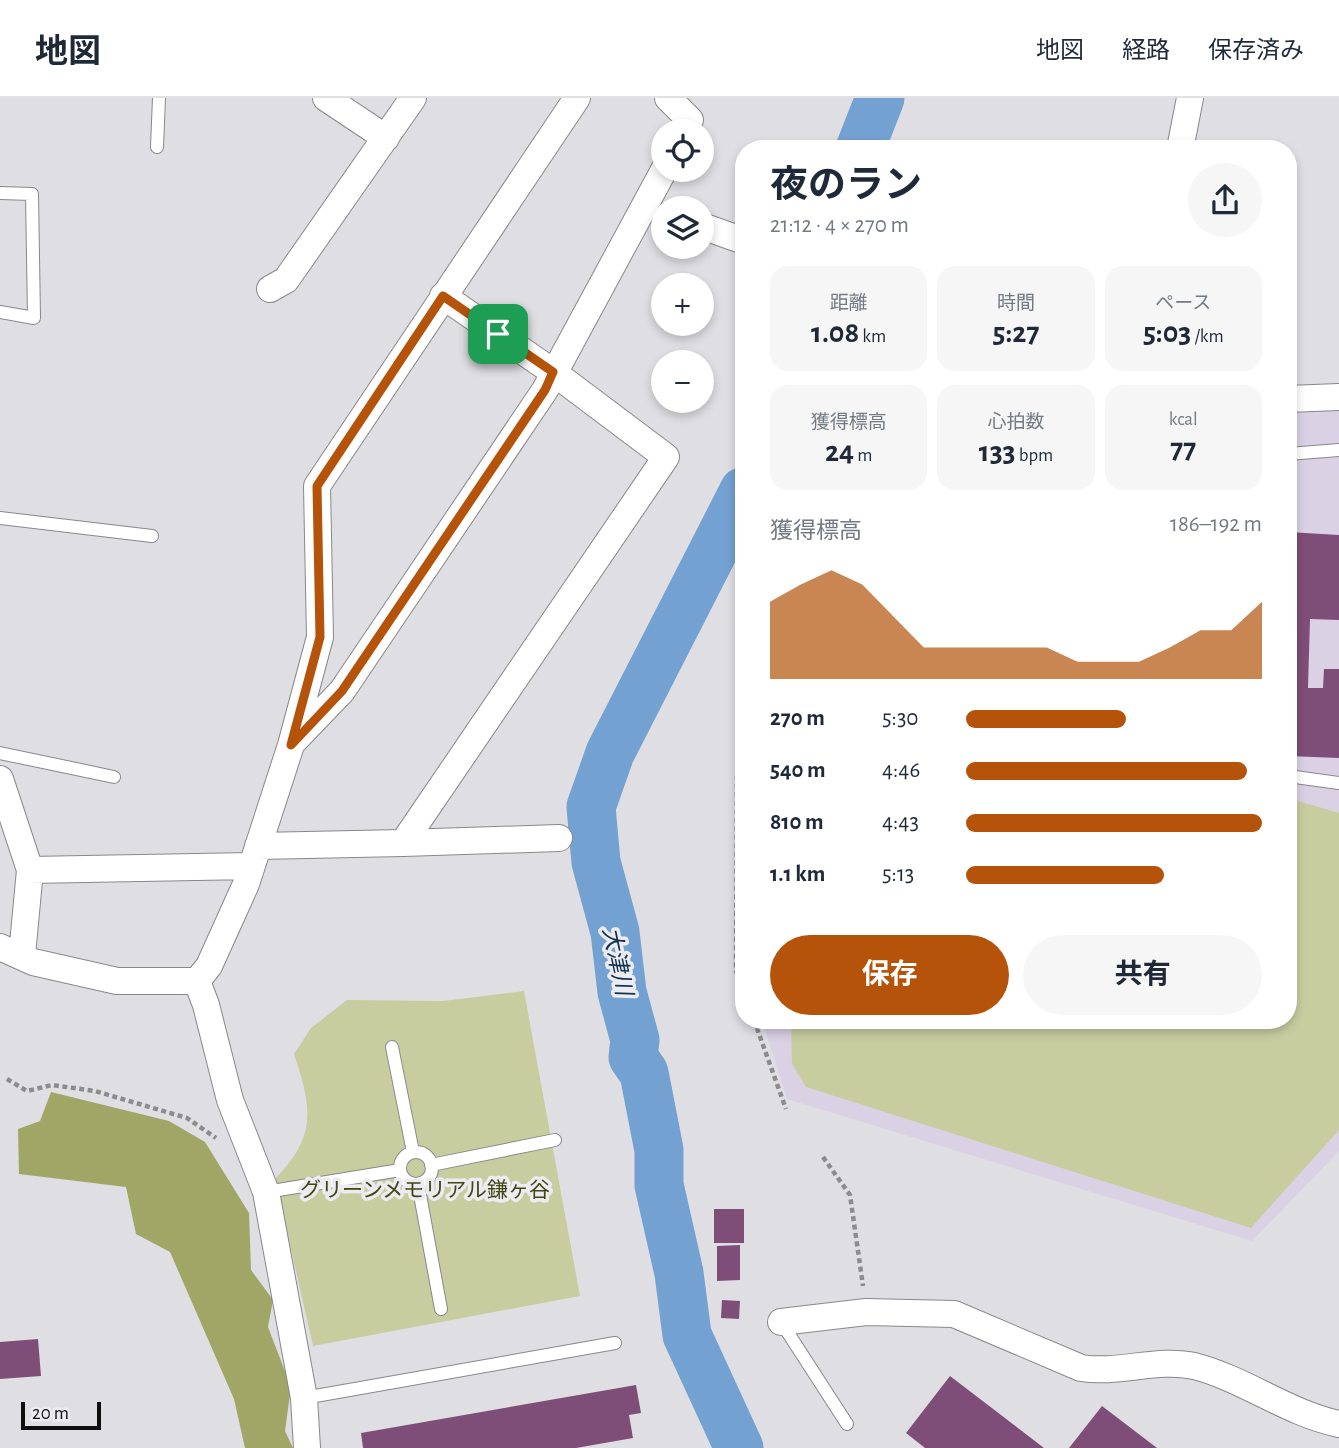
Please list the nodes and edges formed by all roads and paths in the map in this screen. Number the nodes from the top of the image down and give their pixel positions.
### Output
1 (159, 98) edge
2 (326, 98) edge
3 (413, 98) edge
4 (577, 98) edge
5 (668, 98) edge
6 (1190, 98) edge
7 (689, 119) edge
8 (386, 138) junction
9 (1182, 140) edge
10 (157, 147) dead end
11 (0, 193) edge
12 (651, 214) edge
13 (714, 230) edge
14 (735, 238) edge
15 (270, 289) dead end
16 (443, 296) junction
17 (0, 313) edge
18 (553, 372) junction
19 (1339, 397) edge
20 (1297, 399) edge
21 (1339, 450) edge
22 (1297, 453) edge
23 (0, 518) edge
24 (152, 536) dead end
25 (291, 745) junction
26 (0, 753) edge
27 (114, 777) dead end
28 (1297, 777) edge
29 (0, 779) edge
30 (1339, 783) edge
31 (559, 838) dead end
32 (403, 843) junction
33 (254, 856) junction
34 (30, 870) junction
35 (11, 951) edge
36 (197, 981) junction
37 (757, 1029) edge
38 (392, 1047) dead end
39 (7, 1079) dead end
40 (786, 1109) dead end
41 (244, 1136) junction
42 (555, 1140) dead end
43 (413, 1152) junction
44 (823, 1157) dead end
45 (431, 1165) junction
46 (400, 1170) junction
47 (418, 1184) junction
48 (265, 1192) junction
49 (441, 1309) dead end
50 (866, 1312) junction
51 (780, 1322) joint
52 (615, 1343) dead end
53 (304, 1398) junction
54 (847, 1424) dead end
55 (1339, 1424) edge
56 (307, 1448) edge

1 - 10 lane
2 - 8 street
3 - 8 street
4 - 16 street
5 - 7 street
6 - 9 street
8 - 15 street
11 - 17 lane
12 - 18 street
13 - 14 street
16 - 18 street
16 - 25 street
18 - 25 street
18 - 32 street
19 - 20 street
21 - 22 lane
23 - 24 lane
25 - 33 street
26 - 27 lane
28 - 30 lane
29 - 34 street
31 - 32 street
32 - 33 street
33 - 34 street
33 - 36 street
34 - 35 street
35 - 36 street
36 - 41 street
37 - 40 path
38 - 43 lane
39 - 41 path
41 - 48 street
42 - 45 lane
43 - 45 lane
43 - 46 lane
44 - 50 path
45 - 47 lane
46 - 47 lane
46 - 48 lane
47 - 49 lane
48 - 53 street
50 - 51 street
50 - 55 street
51 - 54 lane
52 - 53 lane
53 - 56 street

